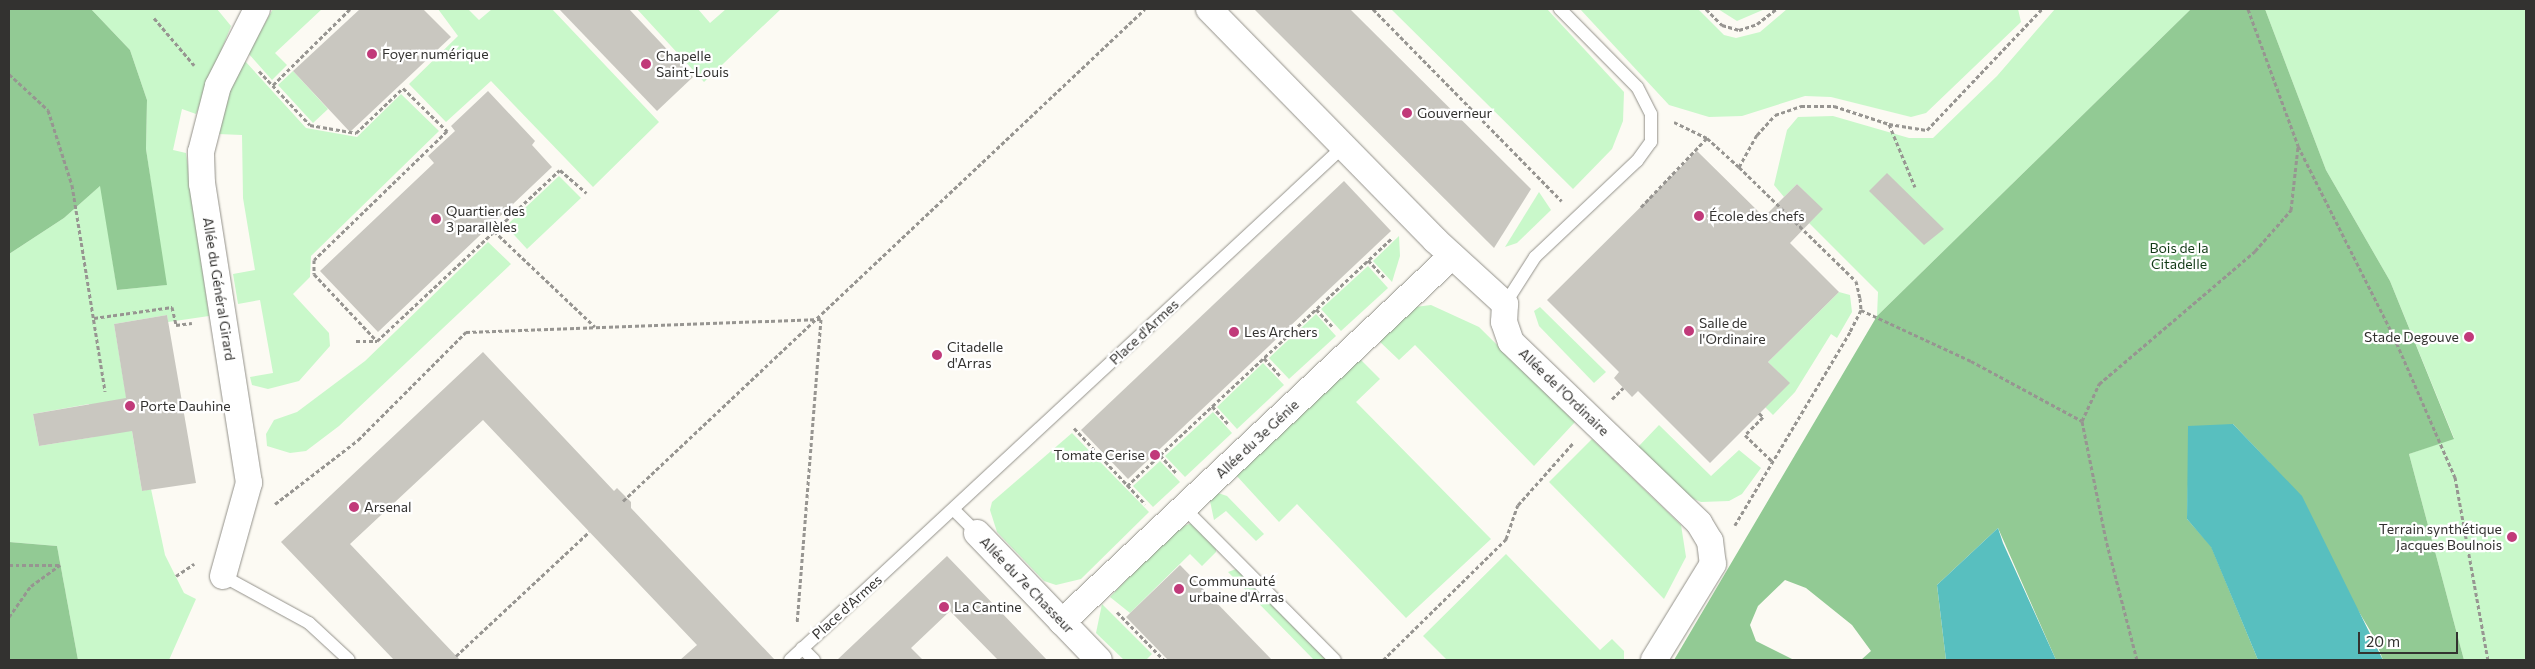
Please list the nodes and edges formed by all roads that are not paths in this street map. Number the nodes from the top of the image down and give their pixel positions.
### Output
1 (257, 9) edge
2 (1209, 9) edge
3 (1560, 9) edge
4 (1344, 146) junction
5 (1452, 256) junction
6 (1505, 304) junction
7 (954, 510) junction
8 (1174, 516) junction
9 (977, 533) joint
10 (223, 576) joint
11 (1062, 622) junction
12 (802, 648) junction
13 (349, 660) edge
14 (790, 660) edge
15 (814, 660) edge
16 (1099, 660) edge
17 (1336, 660) edge
18 (1654, 660) edge

1 - 10 street, Allée du Général Girard
2 - 4 street
3 - 6 lane
4 - 5 street
4 - 7 lane, Place d'Armes
5 - 6 street
5 - 8 street, Allée du 3e Génie
6 - 18 street, Allée de l'Ordinaire
7 - 9 lane, Allée du 7e Chasseur
7 - 12 lane, Place d'Armes
8 - 11 street, Allée du 3e Génie
8 - 17 lane
9 - 11 street, Allée du 7e Chasseur
10 - 13 lane
11 - 16 street, Allée du 7e Chasseur
12 - 14 lane, Place d'Armes
12 - 15 lane

